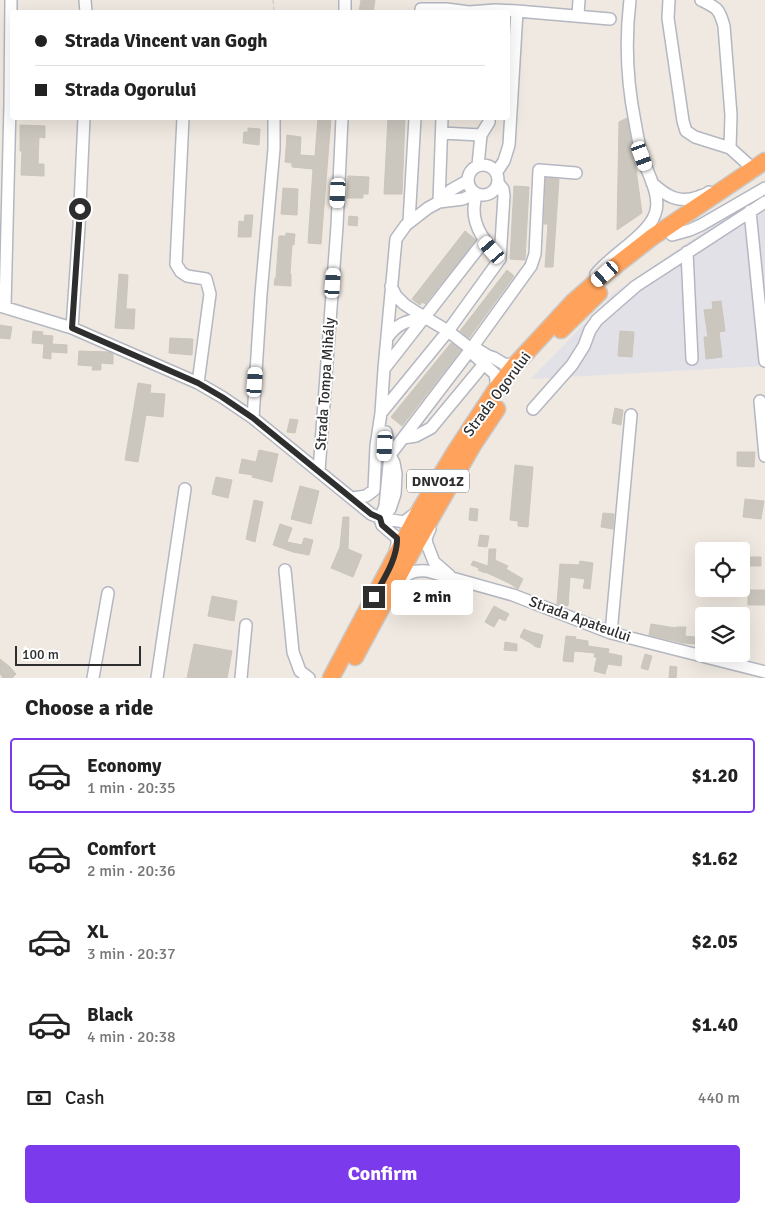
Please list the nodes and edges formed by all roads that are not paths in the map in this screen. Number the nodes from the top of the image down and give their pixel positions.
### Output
1 (579, 0) edge
2 (630, 0) edge
3 (669, 0) edge
4 (701, 0) edge
5 (421, 7) edge
6 (440, 10) edge
7 (510, 11) edge
8 (517, 11) junction
9 (578, 16) junction
10 (610, 19) dead end
11 (10, 105) edge
12 (84, 120) edge
13 (183, 120) edge
14 (274, 120) edge
15 (342, 120) edge
16 (415, 120) edge
17 (442, 120) edge
18 (489, 120) edge
19 (442, 133) junction
20 (481, 135) junction
21 (730, 148) junction
22 (478, 165) junction
23 (762, 165) edge
24 (576, 174) dead end
25 (497, 178) junction
26 (467, 181) junction
27 (651, 181) junction
28 (765, 188) edge
29 (475, 194) junction
30 (439, 202) junction
31 (765, 202) edge
32 (750, 211) junction
33 (409, 222) junction
34 (672, 235) junction
35 (484, 241) junction
36 (687, 252) junction
37 (500, 259) junction
38 (391, 286) junction
39 (584, 291) junction
40 (3, 307) edge
41 (426, 317) junction
42 (72, 328) junction
43 (448, 331) junction
44 (386, 338) junction
45 (471, 349) junction
46 (692, 359) dead end
47 (765, 361) edge
48 (484, 364) junction
49 (515, 365) junction
50 (384, 369) junction
51 (198, 383) junction
52 (497, 388) junction
53 (760, 401) dead end
54 (533, 409) dead end
55 (381, 413) junction
56 (630, 416) dead end
57 (253, 418) junction
58 (403, 438) junction
59 (376, 446) junction
60 (765, 456) edge
61 (387, 457) junction
62 (319, 471) junction
63 (185, 489) dead end
64 (445, 495) junction
65 (353, 498) junction
66 (420, 510) junction
67 (378, 517) junction
68 (390, 566) junction
69 (285, 570) dead end
70 (453, 578) junction
71 (108, 594) dead end
72 (246, 625) dead end
73 (611, 633) junction
74 (363, 643) junction
75 (765, 672) edge
76 (93, 678) edge
77 (157, 678) edge
78 (241, 678) edge
79 (310, 678) edge
80 (332, 678) edge
81 (342, 678) edge

1 - 9 street
2 - 27 street
3 - 21 street
4 - 21 street
5 - 6 street
7 - 8 street
8 - 9 street
8 - 25 street
9 - 10 street
11 - 40 street
12 - 42 street
13 - 51 street
14 - 57 street
15 - 62 street, Strada Tompa Mihály
16 - 33 street
17 - 19 street
18 - 20 street
19 - 20 street
19 - 30 street
20 - 22 street
21 - 23 street
22 - 25 street
22 - 26 street
23 - 27 street
23 - 34 highway, Strada Ogorului / DNVO1Z
23 - 39 highway, Strada Ogorului / DNVO1Z
24 - 45 street
25 - 29 street
25 - 37 street
26 - 29 street
26 - 30 street
27 - 39 street
28 - 34 street
29 - 30 street
29 - 35 street
30 - 33 street
31 - 32 street
32 - 36 street
32 - 47 street
33 - 38 street
34 - 64 highway, Strada Ogorului / DNVO1Z
35 - 37 street
35 - 41 street
36 - 46 street
36 - 54 street
37 - 43 street
38 - 41 street
38 - 44 street
39 - 49 highway, Strada Ogorului / DNVO1Z
40 - 42 street
41 - 43 street
41 - 44 street
41 - 50 street
42 - 51 street
43 - 45 street
43 - 55 street
44 - 50 street
45 - 48 street
45 - 49 street
45 - 58 street
48 - 52 street
48 - 58 street
49 - 52 highway, Strada Ogorului / DNVO1Z
50 - 55 street
51 - 57 street
52 - 66 highway, Strada Ogorului / DNVO1Z
53 - 60 street
55 - 59 street
55 - 61 street
56 - 73 street
57 - 62 street
58 - 61 street
59 - 61 street
59 - 65 street
61 - 67 street
62 - 65 street
63 - 77 street
64 - 70 street, Strada Apateului
64 - 74 highway, Strada Ogorului / DNVO1Z
65 - 67 street
66 - 67 street
66 - 68 highway, Strada Ogorului / DNVO1Z
67 - 68 street
68 - 80 highway, Strada Ogorului / DNVO1Z
69 - 79 street
70 - 73 street, Strada Apateului
70 - 74 street, Strada Apateului
71 - 76 street
72 - 78 street
73 - 75 street, Strada Apateului
74 - 81 highway, Strada Ogorului / DNVO1Z

